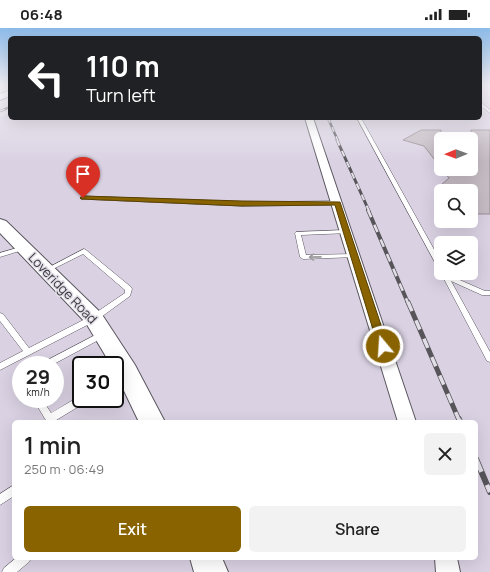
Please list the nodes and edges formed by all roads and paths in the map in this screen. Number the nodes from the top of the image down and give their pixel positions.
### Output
1 (310, 120) edge
2 (360, 120) edge
3 (83, 198) dead end
4 (337, 203) junction
5 (0, 224) edge
6 (347, 232) junction
7 (24, 248) junction
8 (0, 255) edge
9 (434, 255) edge
10 (354, 256) junction
11 (47, 270) junction
12 (448, 280) edge
13 (456, 280) edge
14 (490, 293) edge
15 (0, 316) edge
16 (99, 326) junction
17 (28, 352) junction
18 (57, 356) edge
19 (490, 359) edge
20 (0, 367) edge
21 (72, 405) edge
22 (44, 408) edge
23 (149, 420) edge
24 (406, 420) edge
25 (12, 491) edge
26 (0, 500) edge
27 (23, 560) edge
28 (207, 560) edge
29 (446, 560) edge
30 (8, 572) edge
31 (211, 572) edge
32 (448, 572) edge

1 - 4 street
2 - 9 lane
3 - 4 lane
4 - 6 street
5 - 7 main road, Loveridge Road
6 - 10 street
10 -> 6 lane
7 - 8 lane
7 - 11 main road, Loveridge Road
10 - 24 street
11 - 16 main road, Loveridge Road
11 - 16 lane
12 - 19 lane
13 - 14 lane
15 - 17 lane
16 - 17 lane
16 - 18 lane
16 - 23 main road, Loveridge Road
17 - 20 lane
21 - 22 lane
25 - 26 lane
27 - 30 lane
28 - 31 main road
29 - 32 street

